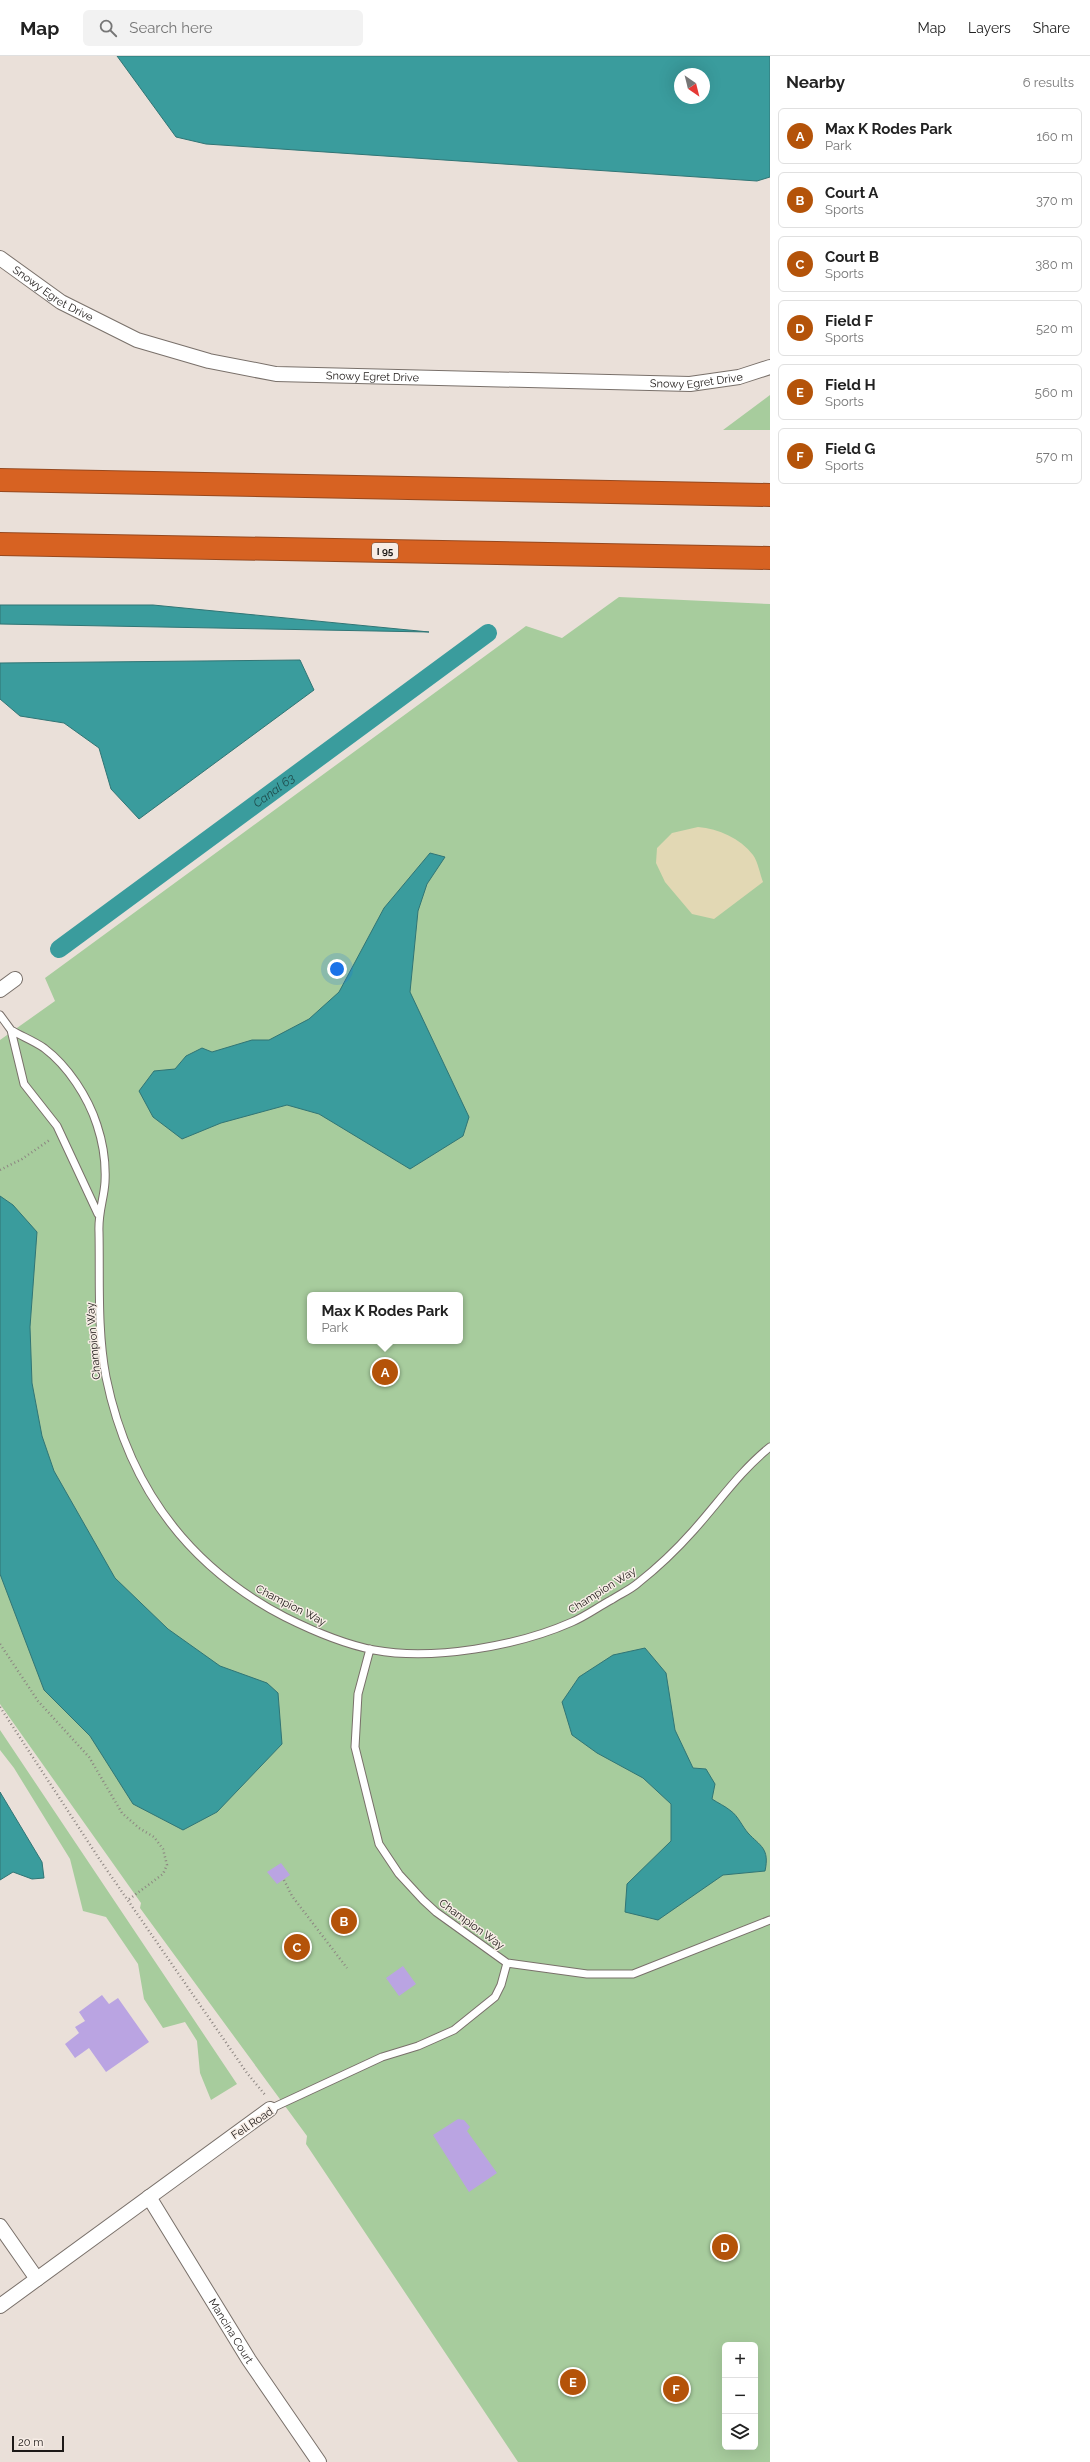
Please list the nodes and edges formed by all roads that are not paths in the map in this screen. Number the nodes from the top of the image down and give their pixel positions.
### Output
1 (0, 258) edge
2 (770, 367) edge
3 (0, 480) edge
4 (770, 495) edge
5 (0, 544) edge
6 (770, 558) edge
7 (14, 979) dead end
8 (0, 990) edge
9 (0, 1015) edge
10 (11, 1030) junction
11 (98, 1214) junction
12 (770, 1447) edge
13 (370, 1649) junction
14 (770, 1920) edge
15 (507, 1963) junction
16 (272, 2108) joint
17 (149, 2197) junction
18 (0, 2226) edge
19 (36, 2279) junction
20 (0, 2306) edge
21 (319, 2462) edge

1 - 2 street, Snowy Egret Drive
3 - 4 highway
5 - 6 highway, I 95
7 - 8 street
9 - 10 lane, Champion Way
10 - 11 lane, Champion Way
10 - 11 lane, Champion Way
11 - 13 lane, Champion Way
12 - 13 lane, Champion Way
13 - 15 lane, Champion Way
14 - 15 lane, Champion Way
15 - 16 lane, Fell Road
16 - 17 street, Fell Road
17 - 19 street, Fell Road
17 - 21 street, Mancina Court
18 - 19 street
19 - 20 street, Fell Road

